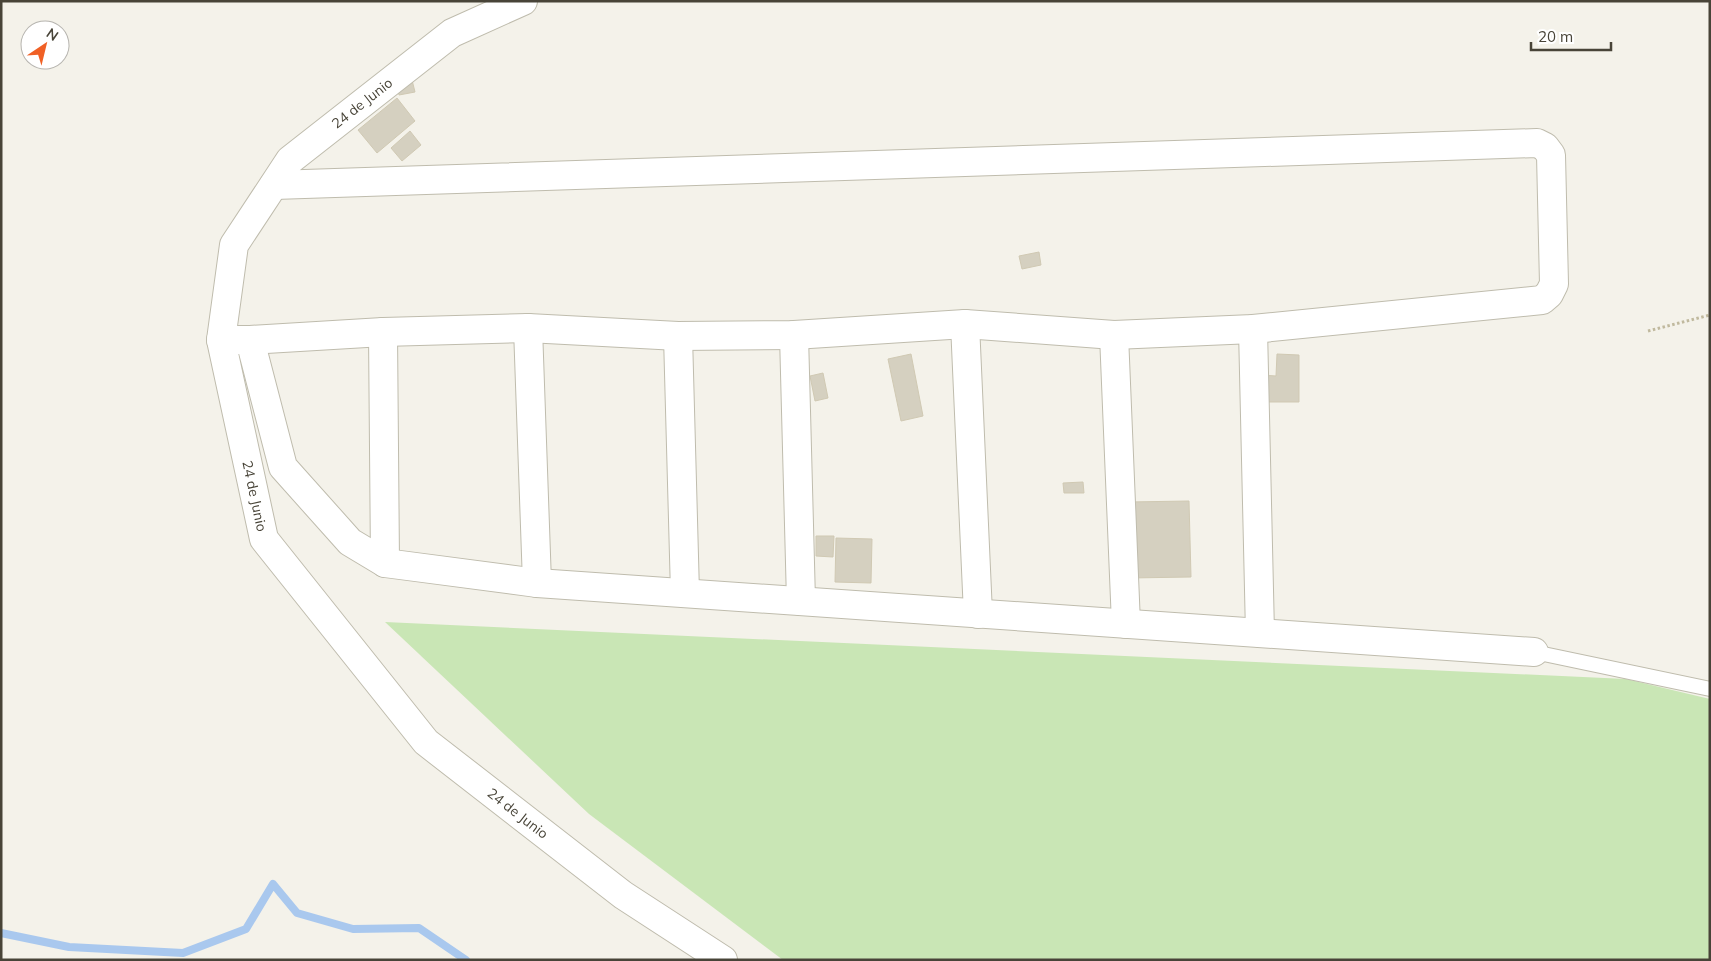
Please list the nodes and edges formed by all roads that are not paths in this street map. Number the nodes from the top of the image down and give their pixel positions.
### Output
1 (523, 1) edge
2 (274, 185) junction
3 (965, 324) junction
4 (528, 328) junction
5 (1253, 329) junction
6 (383, 332) junction
7 (794, 335) junction
8 (1114, 335) junction
9 (678, 336) junction
10 (220, 340) junction
11 (250, 340) junction
12 (384, 563) junction
13 (538, 583) junction
14 (685, 594) junction
15 (801, 601) junction
16 (978, 614) junction
17 (1126, 624) junction
18 (1260, 633) junction
19 (1534, 652) joint
20 (1710, 689) edge
21 (723, 960) edge

1 - 2 street, 24 de Junio
2 - 5 street
2 - 10 street, 24 de Junio
3 - 7 street
3 - 8 street
3 - 16 street
4 - 6 street
4 - 9 street
4 - 13 street
5 - 8 street
5 - 18 street
6 - 11 street
6 - 12 street
7 - 9 street
7 - 15 street
8 - 17 street
9 - 14 street
10 - 11 street
10 - 21 street, 24 de Junio
11 - 12 street
12 - 13 street
13 - 14 street
14 - 15 street
15 - 16 street
16 - 17 street
17 - 18 street
18 - 19 street
19 - 20 lane

